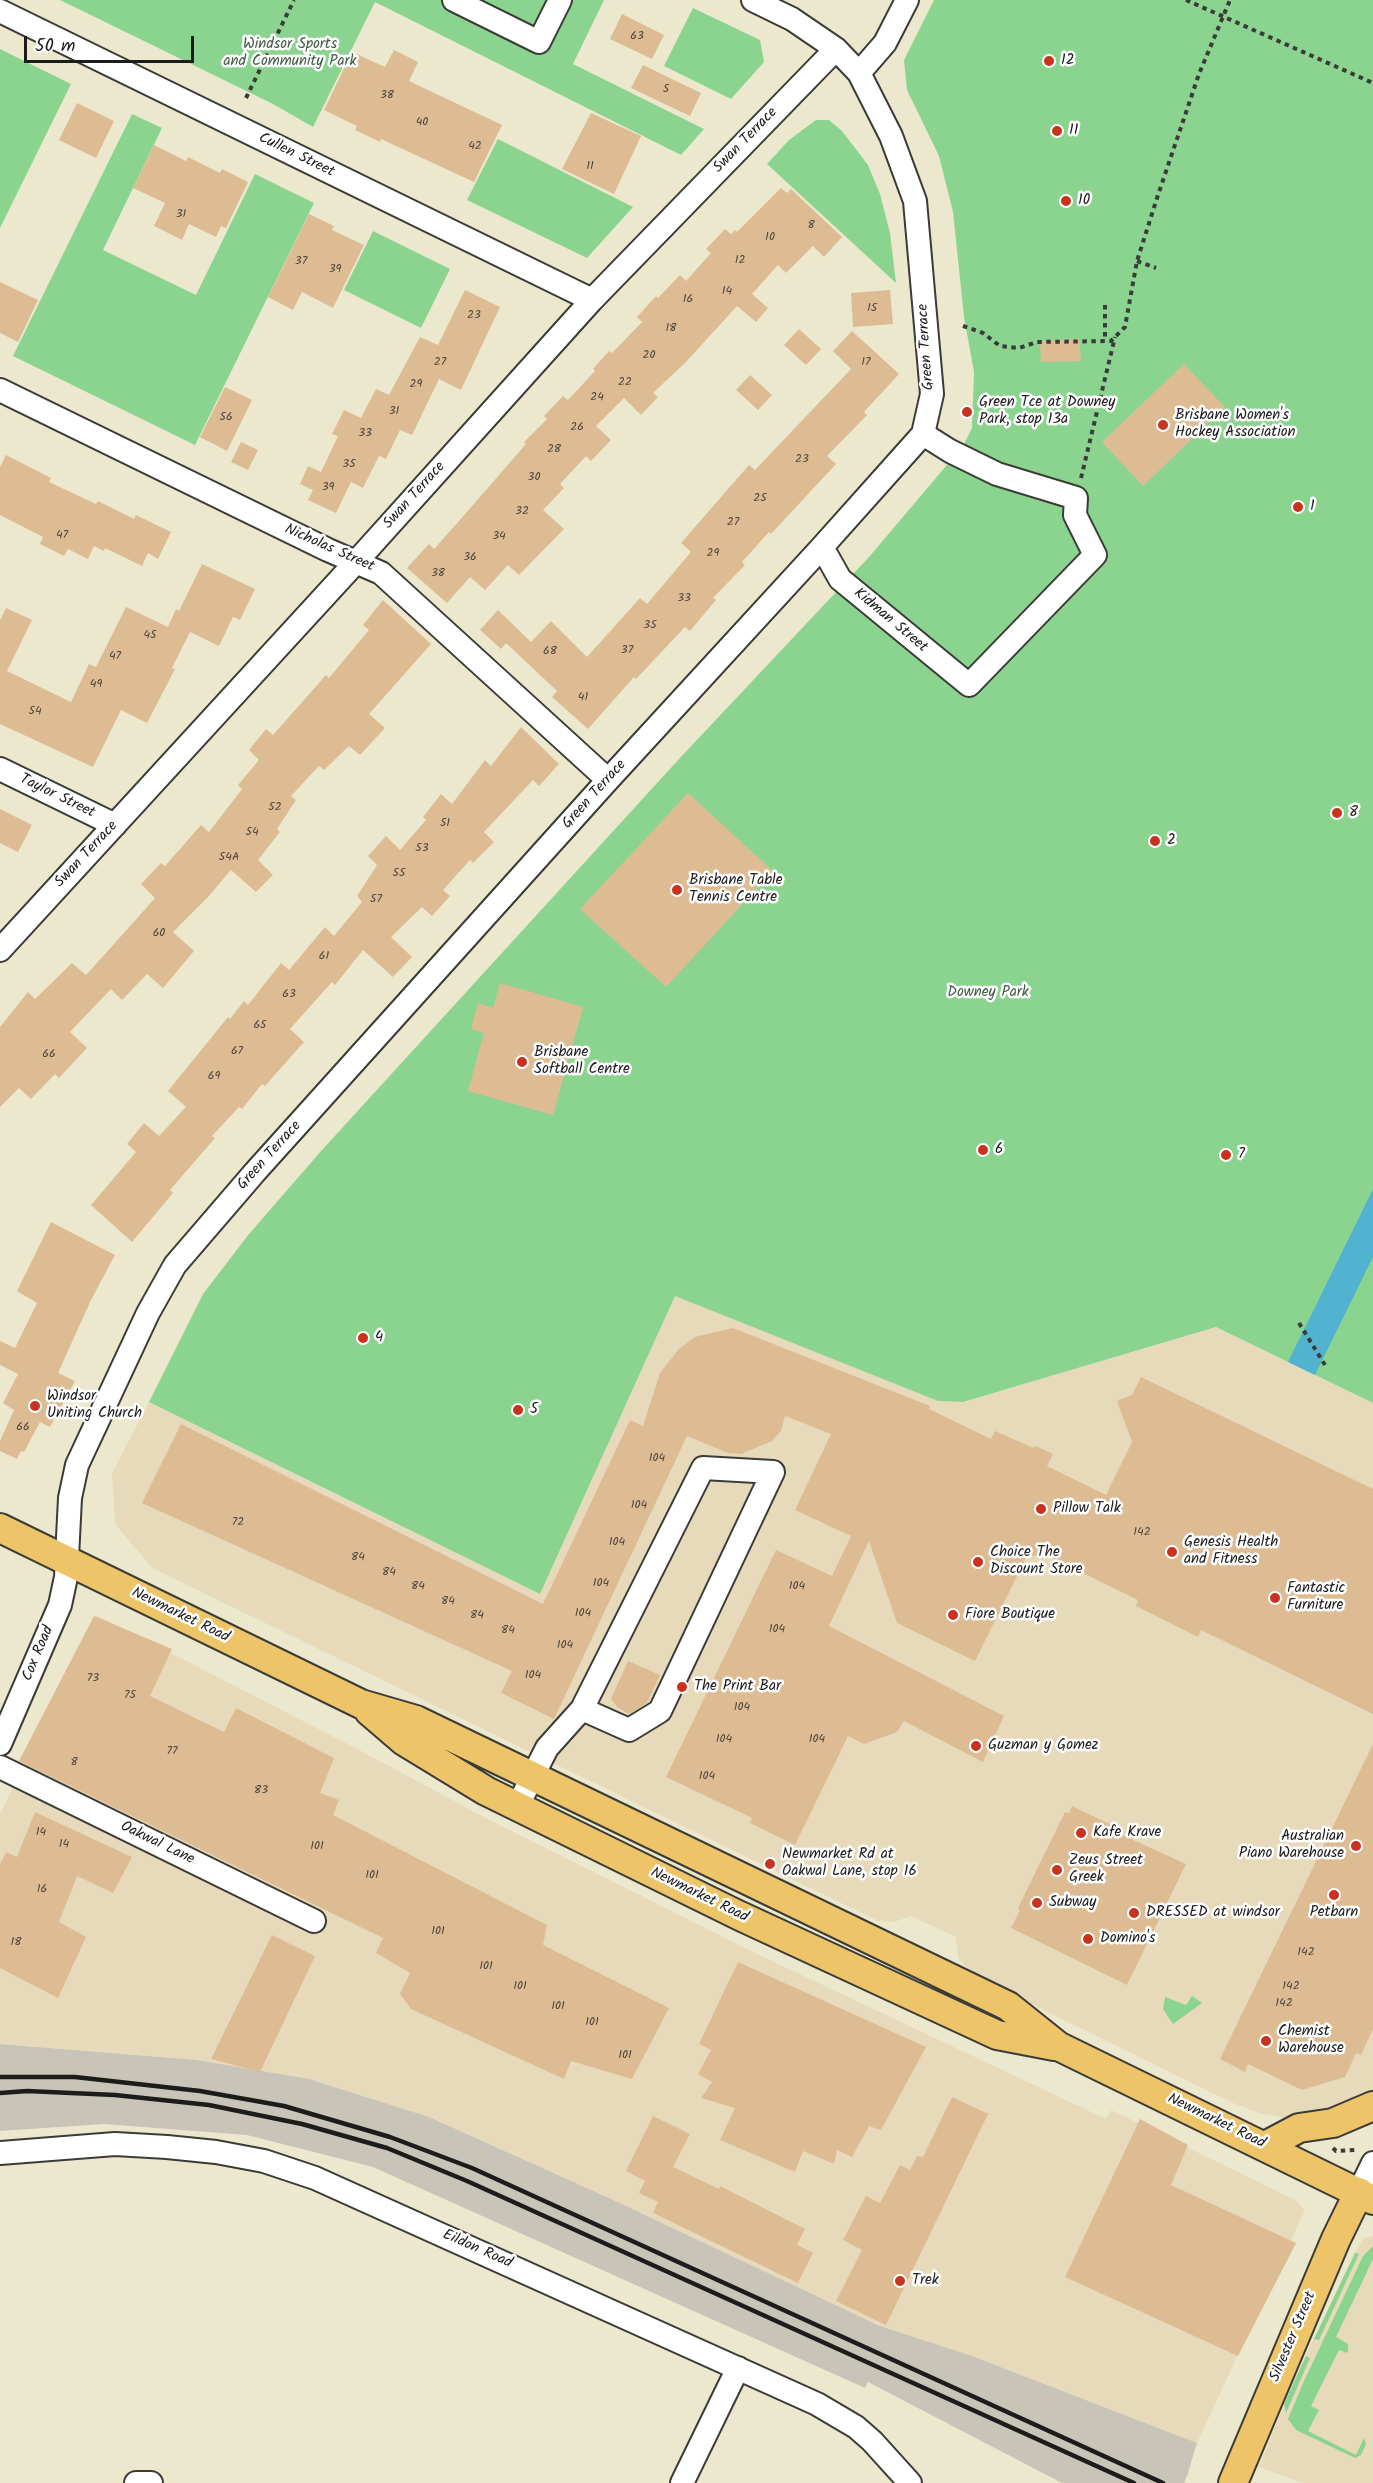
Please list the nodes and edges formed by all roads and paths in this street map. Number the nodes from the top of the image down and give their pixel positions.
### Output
1 (294, 0) edge
2 (454, 0) edge
3 (560, 0) edge
4 (753, 0) edge
5 (908, 0) edge
6 (1186, 0) edge
7 (1230, 0) edge
8 (0, 11) edge
9 (1223, 16) junction
10 (836, 49) junction
11 (859, 73) junction
12 (1373, 83) edge
13 (246, 98) dead end
14 (1137, 261) junction
15 (1156, 268) dead end
16 (592, 300) junction
17 (1105, 305) dead end
18 (963, 326) dead end
19 (1116, 336) junction
20 (1105, 341) junction
21 (0, 390) edge
22 (923, 434) junction
23 (1076, 498) junction
24 (822, 547) junction
25 (356, 562) junction
26 (0, 769) edge
27 (608, 780) junction
28 (115, 825) junction
29 (0, 950) edge
30 (1299, 1323) dead end
31 (1325, 1365) dead end
32 (0, 1528) edge
33 (67, 1561) junction
34 (361, 1704) junction
35 (582, 1709) junction
36 (0, 1744) edge
37 (0, 1767) edge
38 (532, 1776) junction
39 (517, 1807) junction
40 (314, 1921) dead end
41 (1058, 2046) junction
42 (1373, 2106) edge
43 (1265, 2146) junction
44 (0, 2152) edge
45 (1373, 2163) edge
46 (1366, 2196) edge
47 (738, 2368) junction
48 (136, 2483) edge
49 (151, 2483) edge
50 (682, 2483) edge
51 (910, 2483) edge
52 (1233, 2483) edge

1 - 13 path
2 - 3 street
4 - 10 street, Green Terrace
5 - 11 street
6 - 9 path
7 - 9 path
8 - 16 street, Cullen Street
9 - 12 path
9 - 14 path
10 - 11 street, Green Terrace
10 - 16 street, Swan Terrace
11 - 22 street, Green Terrace
14 - 15 path
14 - 19 path
16 - 25 street, Swan Terrace
17 - 20 path
18 - 20 path
19 - 20 path
19 - 23 path
21 - 25 street, Nicholas Street
22 - 23 street
22 - 24 street, Green Terrace
23 - 24 street, Kidman Street
24 - 27 street, Green Terrace
25 - 27 street, Nicholas Street
25 - 28 street, Swan Terrace
26 - 28 street, Taylor Street
27 - 33 street, Green Terrace
28 - 29 street, Swan Terrace
30 - 31 path
32 - 33 main road, Newmarket Road
33 - 34 main road, Newmarket Road
33 - 36 street, Cox Road
34 - 38 main road, Newmarket Road
34 - 39 main road, Newmarket Road
35 - 35 street
35 - 38 street
37 - 40 street, Oakwal Lane
38 - 39 street
38 - 41 main road, Newmarket Road
39 - 41 main road, Newmarket Road
41 - 43 main road, Newmarket Road
42 - 43 main road
43 - 46 main road, Newmarket Road
44 - 47 street, Eildon Road
45 - 46 street
46 - 52 main road, Silvester Street
47 - 50 street
47 - 51 street, Eildon Road
48 - 49 street

